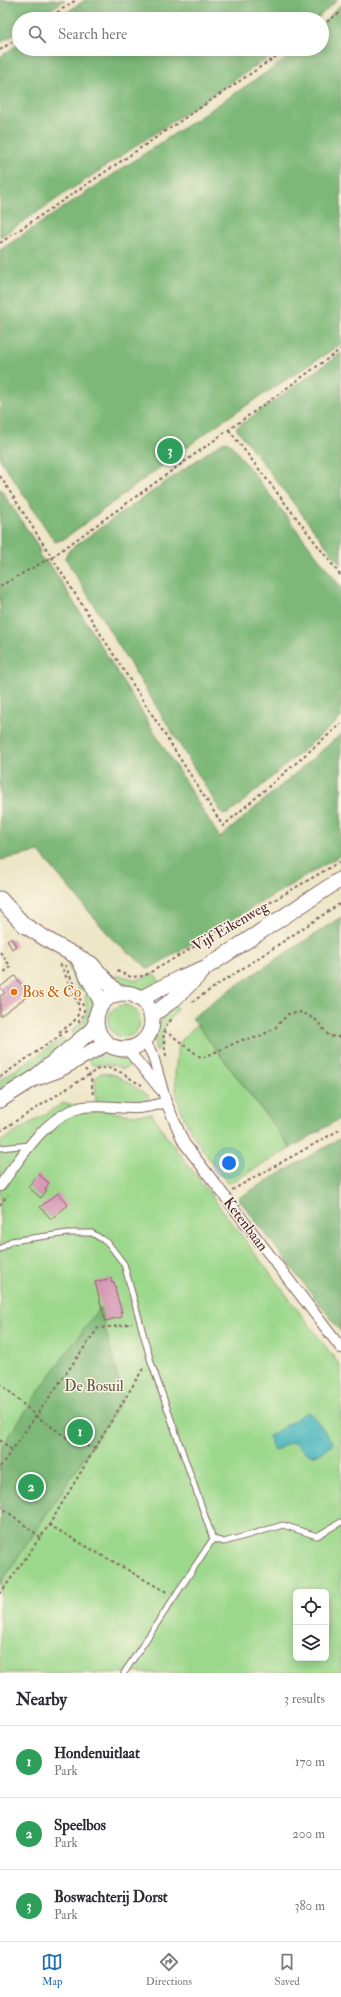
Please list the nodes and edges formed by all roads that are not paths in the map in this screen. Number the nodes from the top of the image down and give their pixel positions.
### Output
1 (341, 880) edge
2 (1, 902) edge
3 (76, 956) junction
4 (205, 968) junction
5 (118, 994) junction
6 (138, 998) junction
7 (102, 1003) junction
8 (151, 1016) junction
9 (96, 1024) junction
10 (144, 1039) junction
11 (107, 1043) junction
12 (127, 1049) junction
13 (33, 1079) junction
14 (164, 1098) junction
15 (0, 1100) edge
16 (30, 1145) junction
17 (0, 1148) edge
18 (0, 1186) edge
19 (0, 1249) edge
20 (341, 1348) edge
21 (341, 1522) edge
22 (213, 1539) junction
23 (124, 1673) edge

1 - 4 main road, Vijf Eikenweg
2 - 3 main road
3 - 5 main road
3 - 7 main road
4 - 6 main road, Vijf Eikenweg
4 - 8 main road, Vijf Eikenweg
5 - 6 main road
5 - 7 main road
6 - 8 main road
7 - 9 main road
8 - 10 main road
9 - 11 main road
9 - 13 main road
10 - 12 main road
10 - 14 street, Ketenbaan
11 - 12 main road
11 - 13 main road
12 - 14 street, Ketenbaan
13 - 15 main road
14 - 16 street
14 - 20 street, Ketenbaan
16 - 17 lane
16 - 18 street
19 - 22 lane
21 - 22 lane
22 - 23 lane

